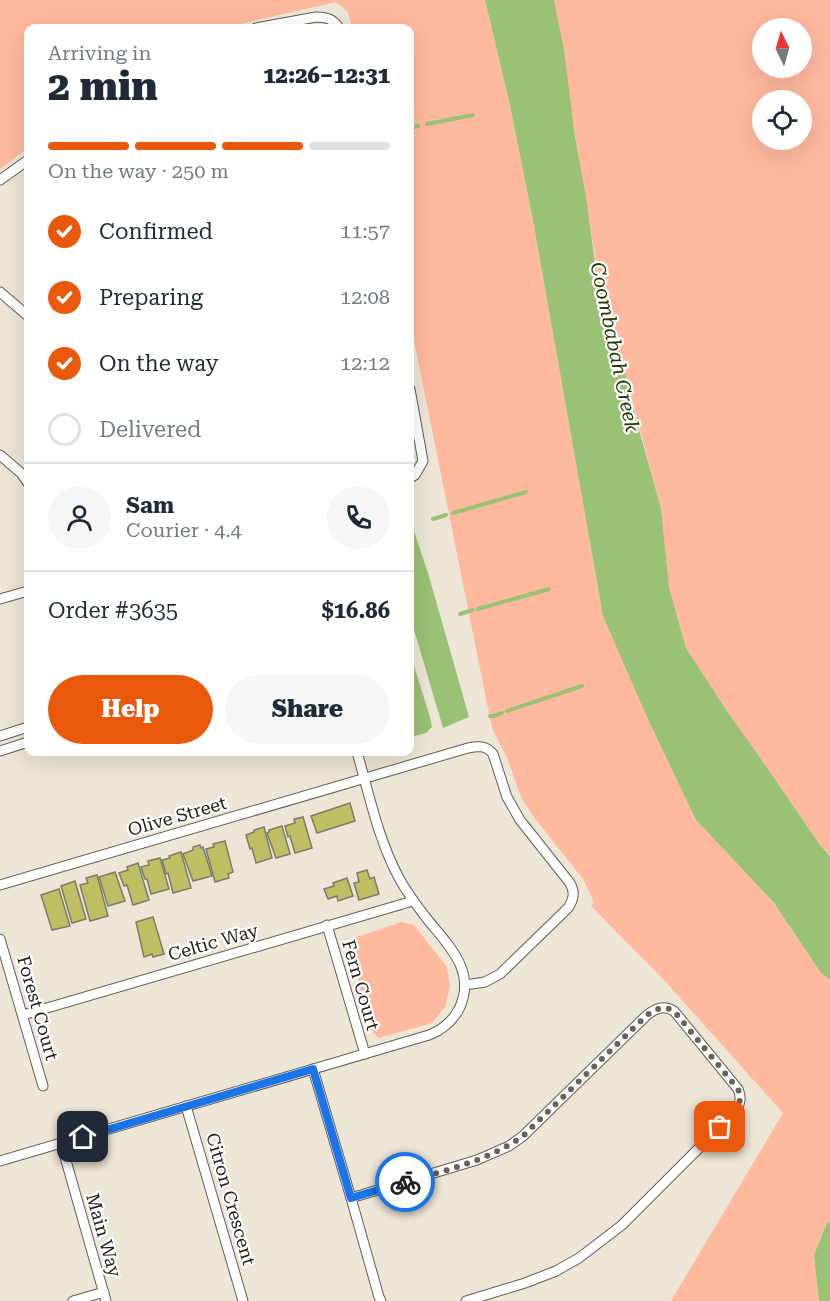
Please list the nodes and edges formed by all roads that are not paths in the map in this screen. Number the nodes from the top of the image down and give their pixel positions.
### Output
1 (278, 24) edge
2 (336, 24) edge
3 (24, 163) edge
4 (0, 180) edge
5 (0, 292) edge
6 (24, 313) edge
7 (414, 411) edge
8 (0, 455) edge
9 (414, 476) edge
10 (24, 477) edge
11 (24, 592) edge
12 (0, 599) edge
13 (24, 728) edge
14 (0, 736) edge
15 (24, 743) edge
16 (0, 751) edge
17 (358, 756) edge
18 (364, 778) junction
19 (0, 885) edge
20 (413, 901) junction
21 (327, 925) junction
22 (0, 939) edge
23 (465, 985) junction
24 (23, 1015) junction
25 (364, 1054) junction
26 (313, 1069) junction
27 (43, 1086) dead end
28 (186, 1106) junction
29 (61, 1143) junction
30 (0, 1161) edge
31 (351, 1198) junction
32 (105, 1296) edge
33 (73, 1301) edge
34 (243, 1301) edge
35 (381, 1301) edge
36 (466, 1301) edge

1 - 2 street
3 - 4 street
5 - 6 street
7 - 9 street
8 - 10 street
11 - 12 street
13 - 14 street
15 - 16 street
17 - 18 street
18 - 19 street, Olive Street
18 - 20 street
18 - 23 street, Olive Street
20 - 21 street, Celtic Way
20 - 23 street
21 - 24 street, Celtic Way
21 - 25 street, Fern Court
22 - 24 street, Forest Court
23 - 25 street
24 - 27 street, Forest Court
25 - 26 street
26 - 28 street
26 - 31 street
28 - 29 street
28 - 34 street, Citron Crescent
29 - 30 street
29 - 32 street, Main Way
31 - 35 street
31 - 36 street
32 - 33 street

